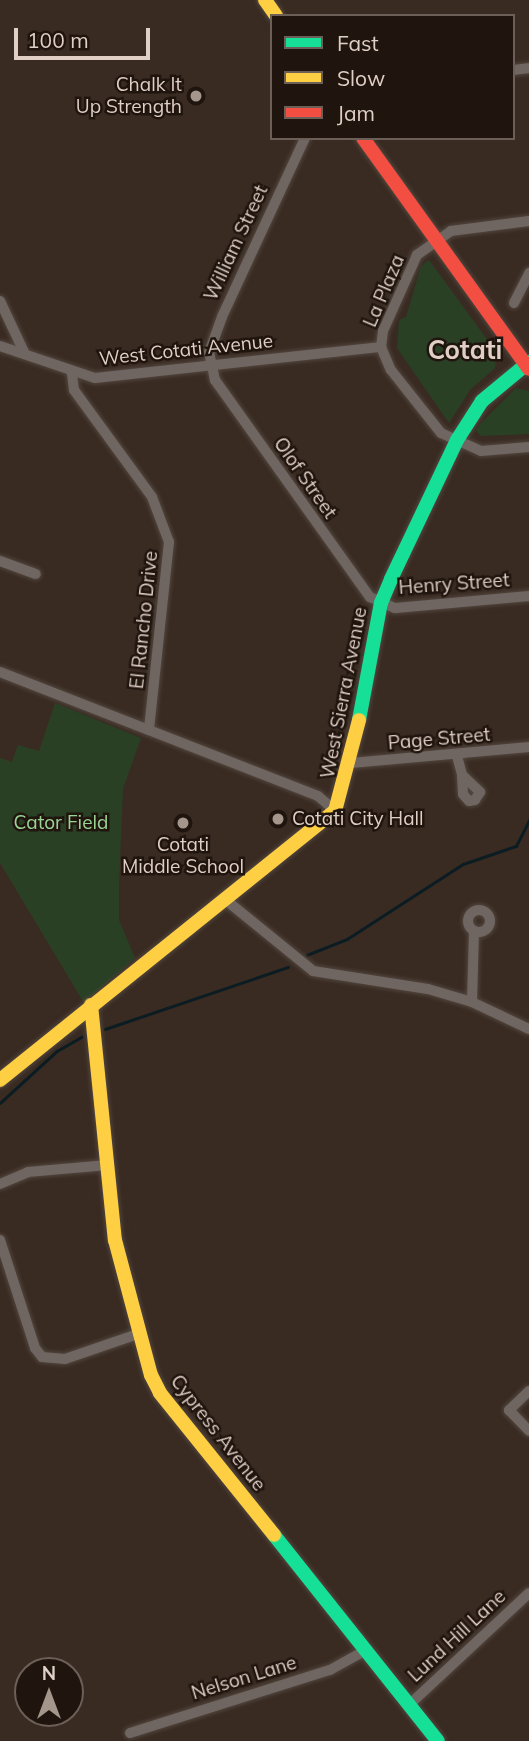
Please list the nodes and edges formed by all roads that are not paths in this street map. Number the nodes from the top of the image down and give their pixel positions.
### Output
1 (304, 140) edge
2 (364, 140) edge
3 (529, 221) edge
4 (436, 240) junction
5 (529, 273) edge
6 (0, 301) edge
7 (514, 303) dead end
8 (0, 346) edge
9 (381, 347) junction
10 (24, 352) junction
11 (210, 365) junction
12 (528, 365) edge
13 (72, 374) junction
14 (457, 440) junction
15 (529, 447) edge
16 (0, 561) edge
17 (36, 574) dead end
18 (529, 596) edge
19 (381, 603) junction
20 (529, 606) edge
21 (0, 672) edge
22 (149, 730) junction
23 (529, 747) edge
24 (457, 756) junction
25 (351, 764) junction
26 (462, 775) dead end
27 (335, 811) junction
28 (226, 901) junction
29 (474, 931) dead end
30 (472, 1002) junction
31 (91, 1005) junction
32 (529, 1029) edge
33 (0, 1080) edge
34 (108, 1165) junction
35 (0, 1184) edge
36 (0, 1240) edge
37 (138, 1334) junction
38 (529, 1391) edge
39 (529, 1432) edge
40 (529, 1593) edge
41 (366, 1650) junction
42 (409, 1705) junction
43 (130, 1733) dead end
44 (438, 1741) edge

1 - 11 street, William Street
2 - 4 main road
3 - 4 street, La Plaza
4 - 9 street, La Plaza
4 - 12 main road
5 - 7 street
6 - 10 street
8 - 10 street, West Cotati Avenue
9 - 11 street, West Cotati Avenue
9 - 14 street, La Plaza
10 - 13 street, West Cotati Avenue
11 - 13 street, West Cotati Avenue
11 - 19 street, Olof Street
12 - 14 main road, West Sierra Avenue
13 - 22 street, El Rancho Drive
14 - 15 street, La Plaza
14 - 19 main road, West Sierra Avenue
16 - 17 street
18 - 19 street, Henry Street
18 - 20 street
19 - 25 main road, West Sierra Avenue
21 - 22 street
22 - 27 street
23 - 24 street, Page Street
24 - 25 street, Page Street
24 - 26 street
25 - 27 main road, West Sierra Avenue
27 - 28 main road
28 - 30 street
28 - 31 main road
29 - 30 street
30 - 32 street
31 - 33 main road
31 - 34 main road, Cypress Avenue
34 - 35 street
34 - 37 main road, Cypress Avenue
36 - 37 street
37 - 41 main road, Cypress Avenue
38 - 39 street
40 - 42 street, Lund Hill Lane
41 - 42 main road, Cypress Avenue
41 - 43 street, Nelson Lane
42 - 44 main road, Cypress Avenue

